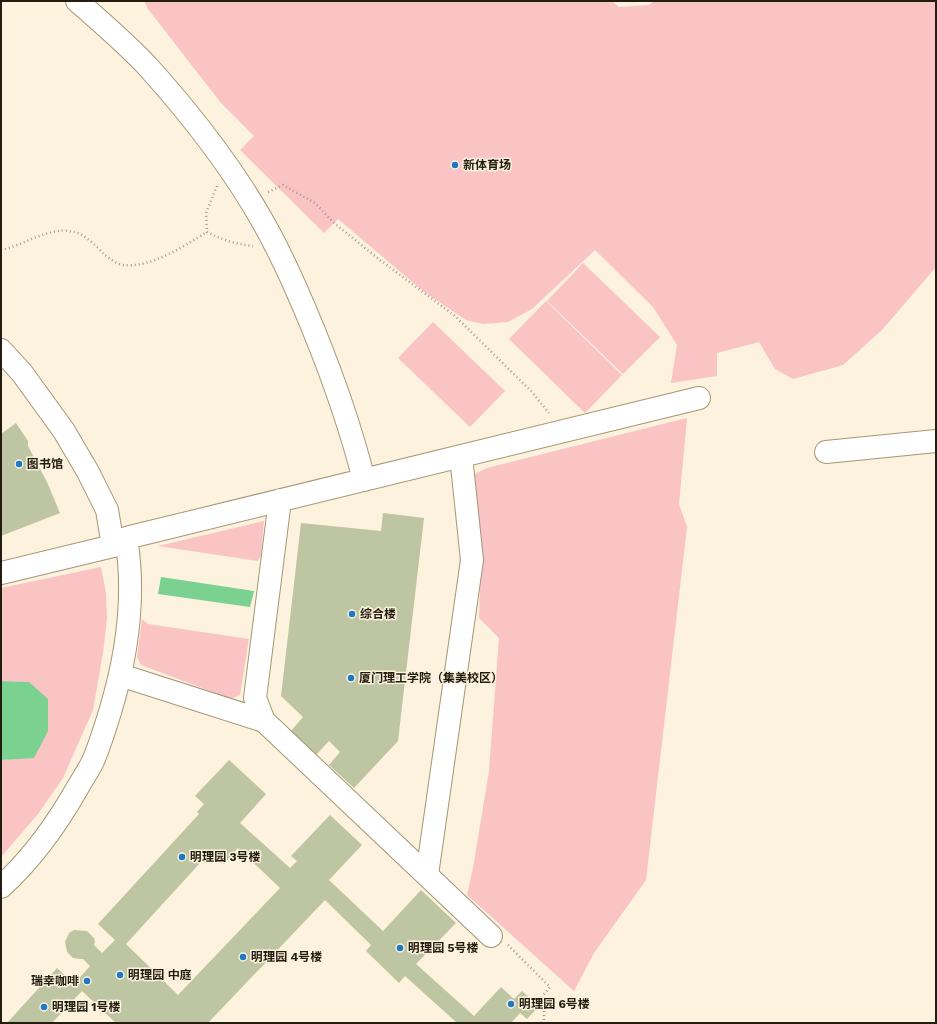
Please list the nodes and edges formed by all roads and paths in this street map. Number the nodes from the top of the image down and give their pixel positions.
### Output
1 (77, 1) edge
2 (228, 168) junction
3 (248, 199) junction
4 (207, 232) junction
5 (277, 249) junction
6 (1, 250) edge
7 (1, 350) edge
8 (699, 398) dead end
9 (563, 431) junction
10 (936, 441) edge
11 (826, 452) dead end
12 (461, 456) junction
13 (364, 480) junction
14 (280, 500) junction
15 (120, 542) junction
16 (1, 573) edge
17 (120, 675) junction
18 (264, 721) junction
19 (427, 875) junction
20 (1, 887) edge
21 (491, 936) joint
22 (542, 1023) edge

1 - 2 street
2 - 3 street
2 - 4 path
3 - 5 street
3 - 9 path
4 - 5 path
4 - 6 path
5 - 13 street
7 - 15 street
8 - 9 street
9 - 12 street
10 - 11 street
12 - 13 street
12 - 19 street
13 - 14 street
14 - 15 street
14 - 18 street
15 - 16 street
15 - 17 street
17 - 18 street
17 - 20 street
18 - 19 street
19 - 21 street
21 - 22 path

